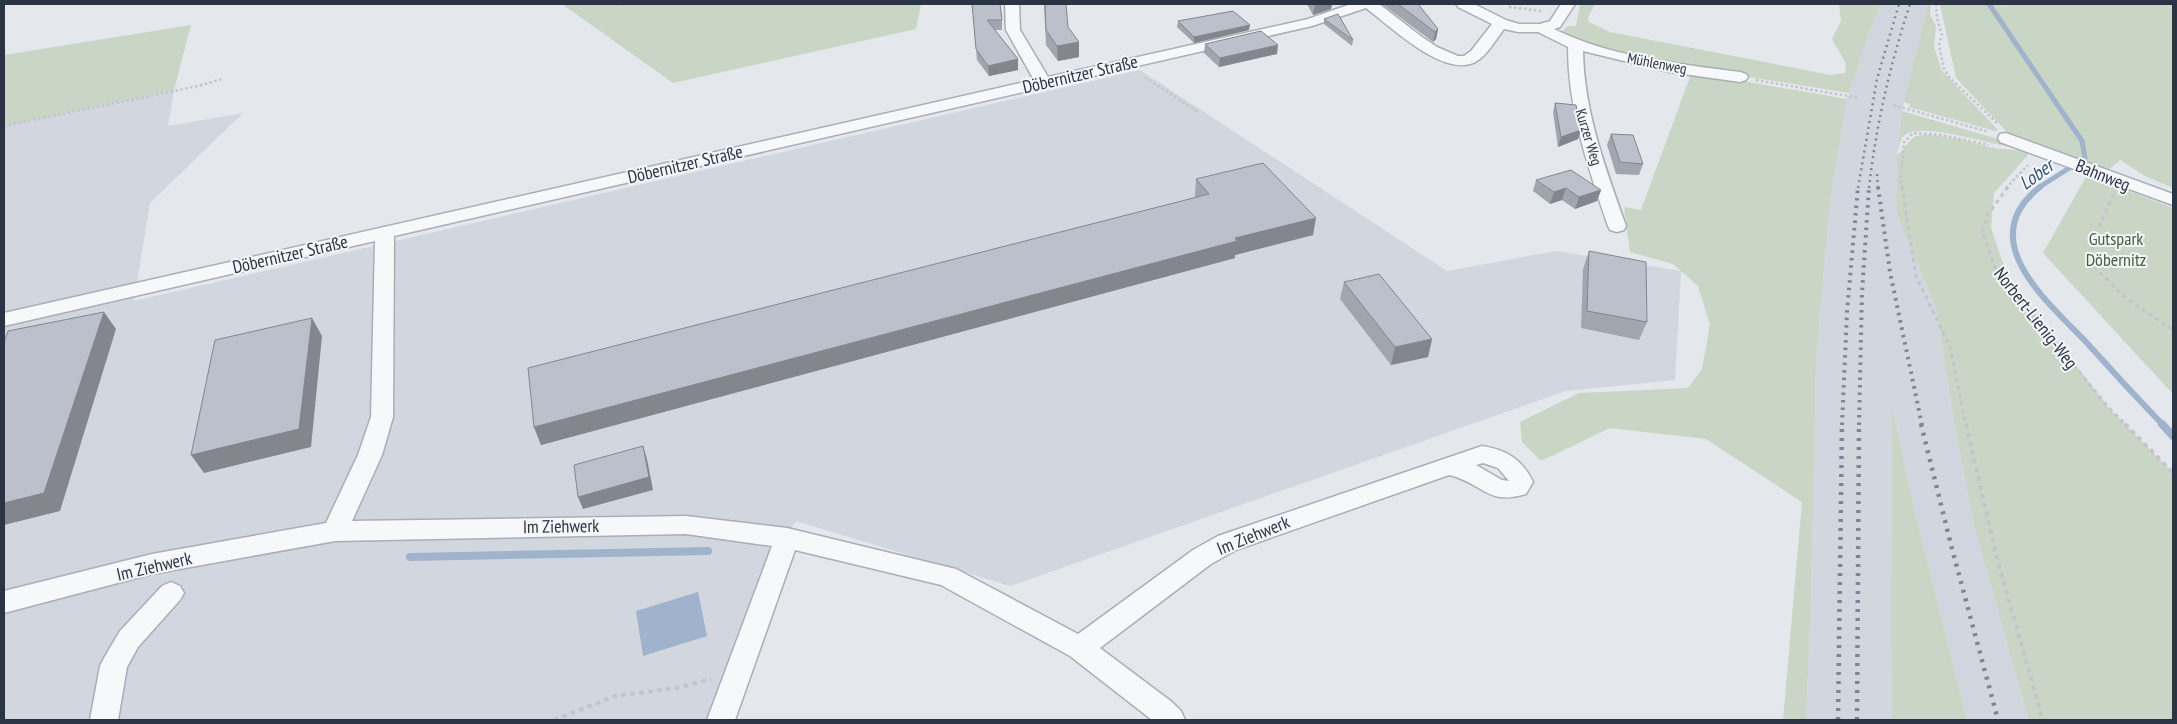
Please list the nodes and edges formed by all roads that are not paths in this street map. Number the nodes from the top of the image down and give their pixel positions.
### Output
1 (1012, 4) edge
2 (1364, 4) edge
3 (1370, 4) edge
4 (1463, 4) edge
5 (1565, 8) edge
6 (1501, 23) junction
7 (1541, 28) junction
8 (1575, 45) junction
9 (1740, 77) road end
10 (1043, 82) junction
11 (2001, 141) road end
12 (2173, 200) edge
13 (1617, 226) dead end
14 (385, 232) junction
15 (4, 319) edge
16 (1449, 466) dead end
17 (335, 531) junction
18 (787, 538) junction
19 (171, 593) dead end
20 (4, 602) edge
21 (1080, 648) junction
22 (104, 720) edge
23 (720, 720) edge
24 (1171, 720) edge

1 - 10 street
2 - 10 street, Döbernitzer Straße
3 - 6 street
4 - 6 street, Mühlenweg
5 - 7 street
6 - 7 street, Mühlenweg
7 - 8 street, Mühlenweg
8 - 9 street, Mühlenweg
8 - 13 street, Kurzer Weg
10 - 14 street, Döbernitzer Straße
11 - 12 street, Bahnweg
14 - 15 street, Döbernitzer Straße
14 - 17 street
16 - 21 street, Im Ziehwerk
17 - 18 street, Im Ziehwerk
17 - 20 street, Im Ziehwerk
18 - 21 street, Im Ziehwerk
18 - 23 street
19 - 22 street
21 - 24 street, Im Ziehwerk

